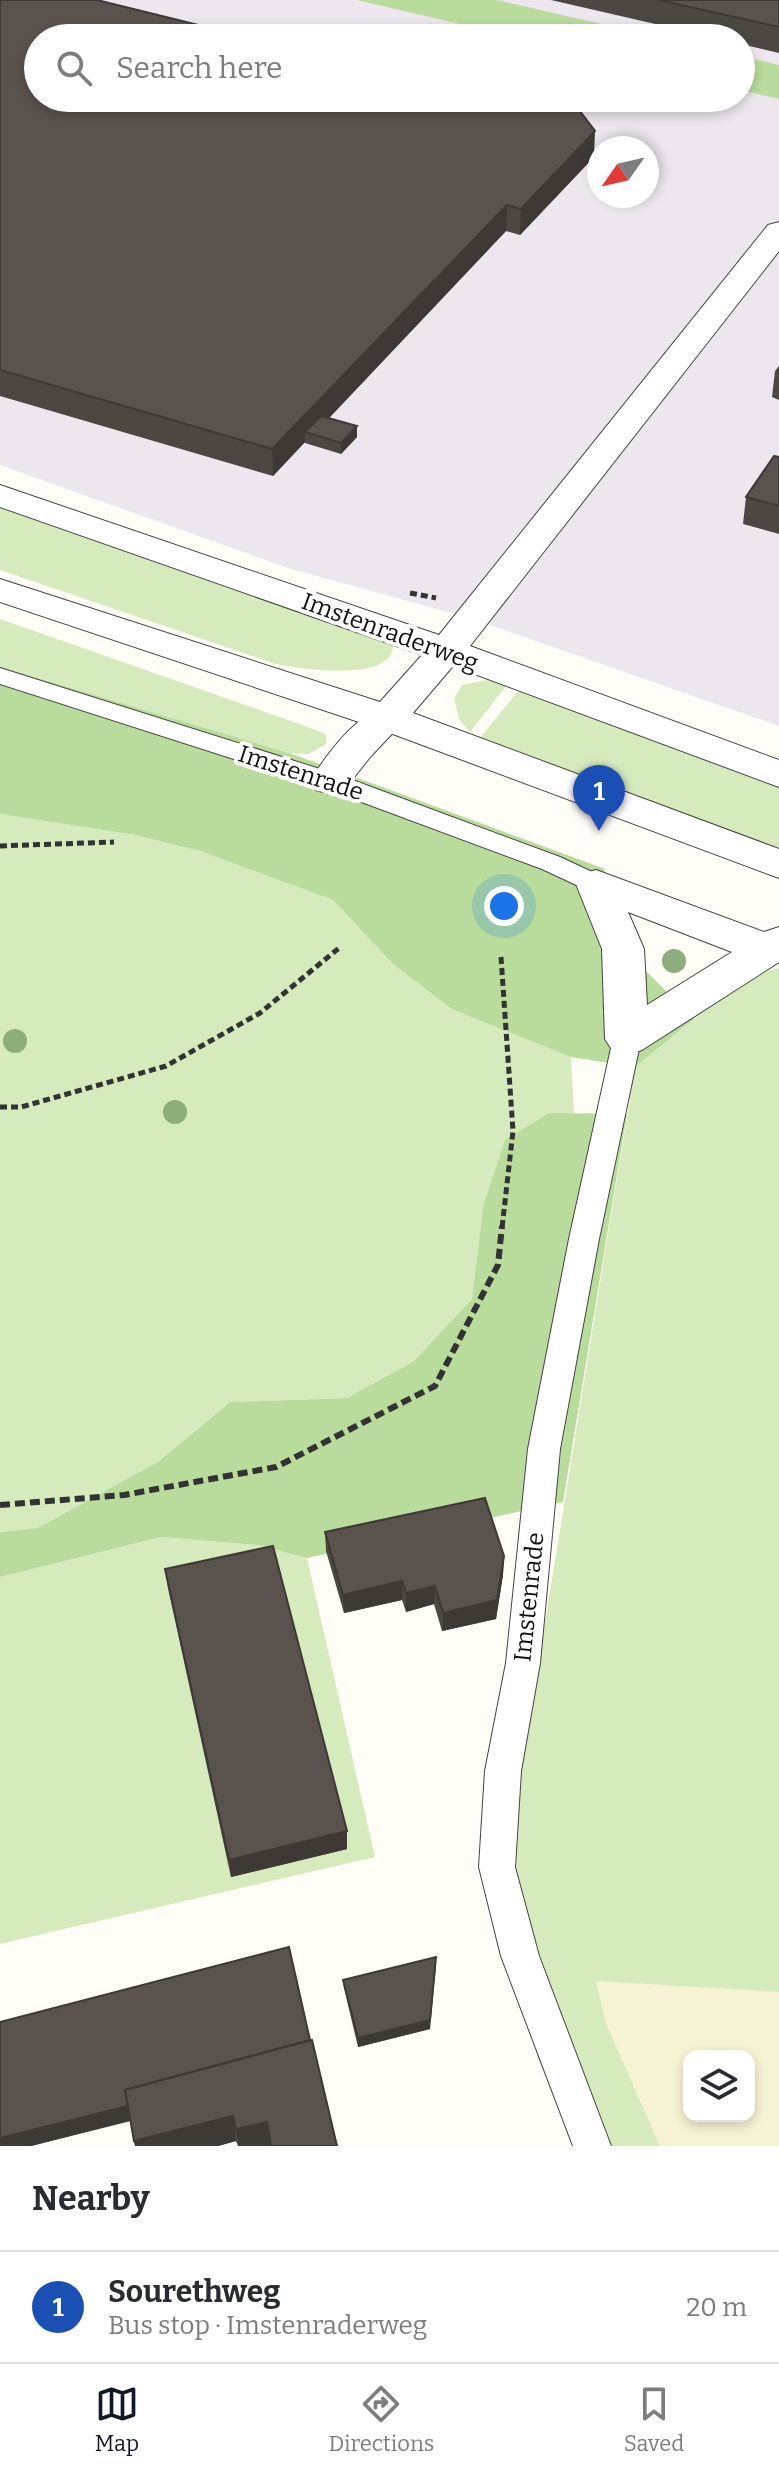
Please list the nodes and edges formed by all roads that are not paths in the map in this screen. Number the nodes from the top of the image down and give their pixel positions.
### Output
1 (779, 231) edge
2 (0, 495) edge
3 (0, 590) edge
4 (445, 650) junction
5 (0, 676) edge
6 (388, 718) junction
7 (779, 774) edge
8 (330, 781) junction
9 (779, 864) edge
10 (596, 884) junction
11 (772, 945) edge
12 (627, 1039) junction
13 (592, 2146) edge

1 - 4 street
2 - 4 street, Imstenraderweg
3 - 6 street
4 - 6 street
4 - 7 street, Imstenraderweg
5 - 8 lane, Imstenrade
6 - 8 street
6 - 9 street
8 - 10 lane, Imstenrade
10 - 11 street, Imstenrade
10 - 12 street, Imstenrade
11 - 12 street, Imstenrade
12 - 13 lane, Imstenrade

